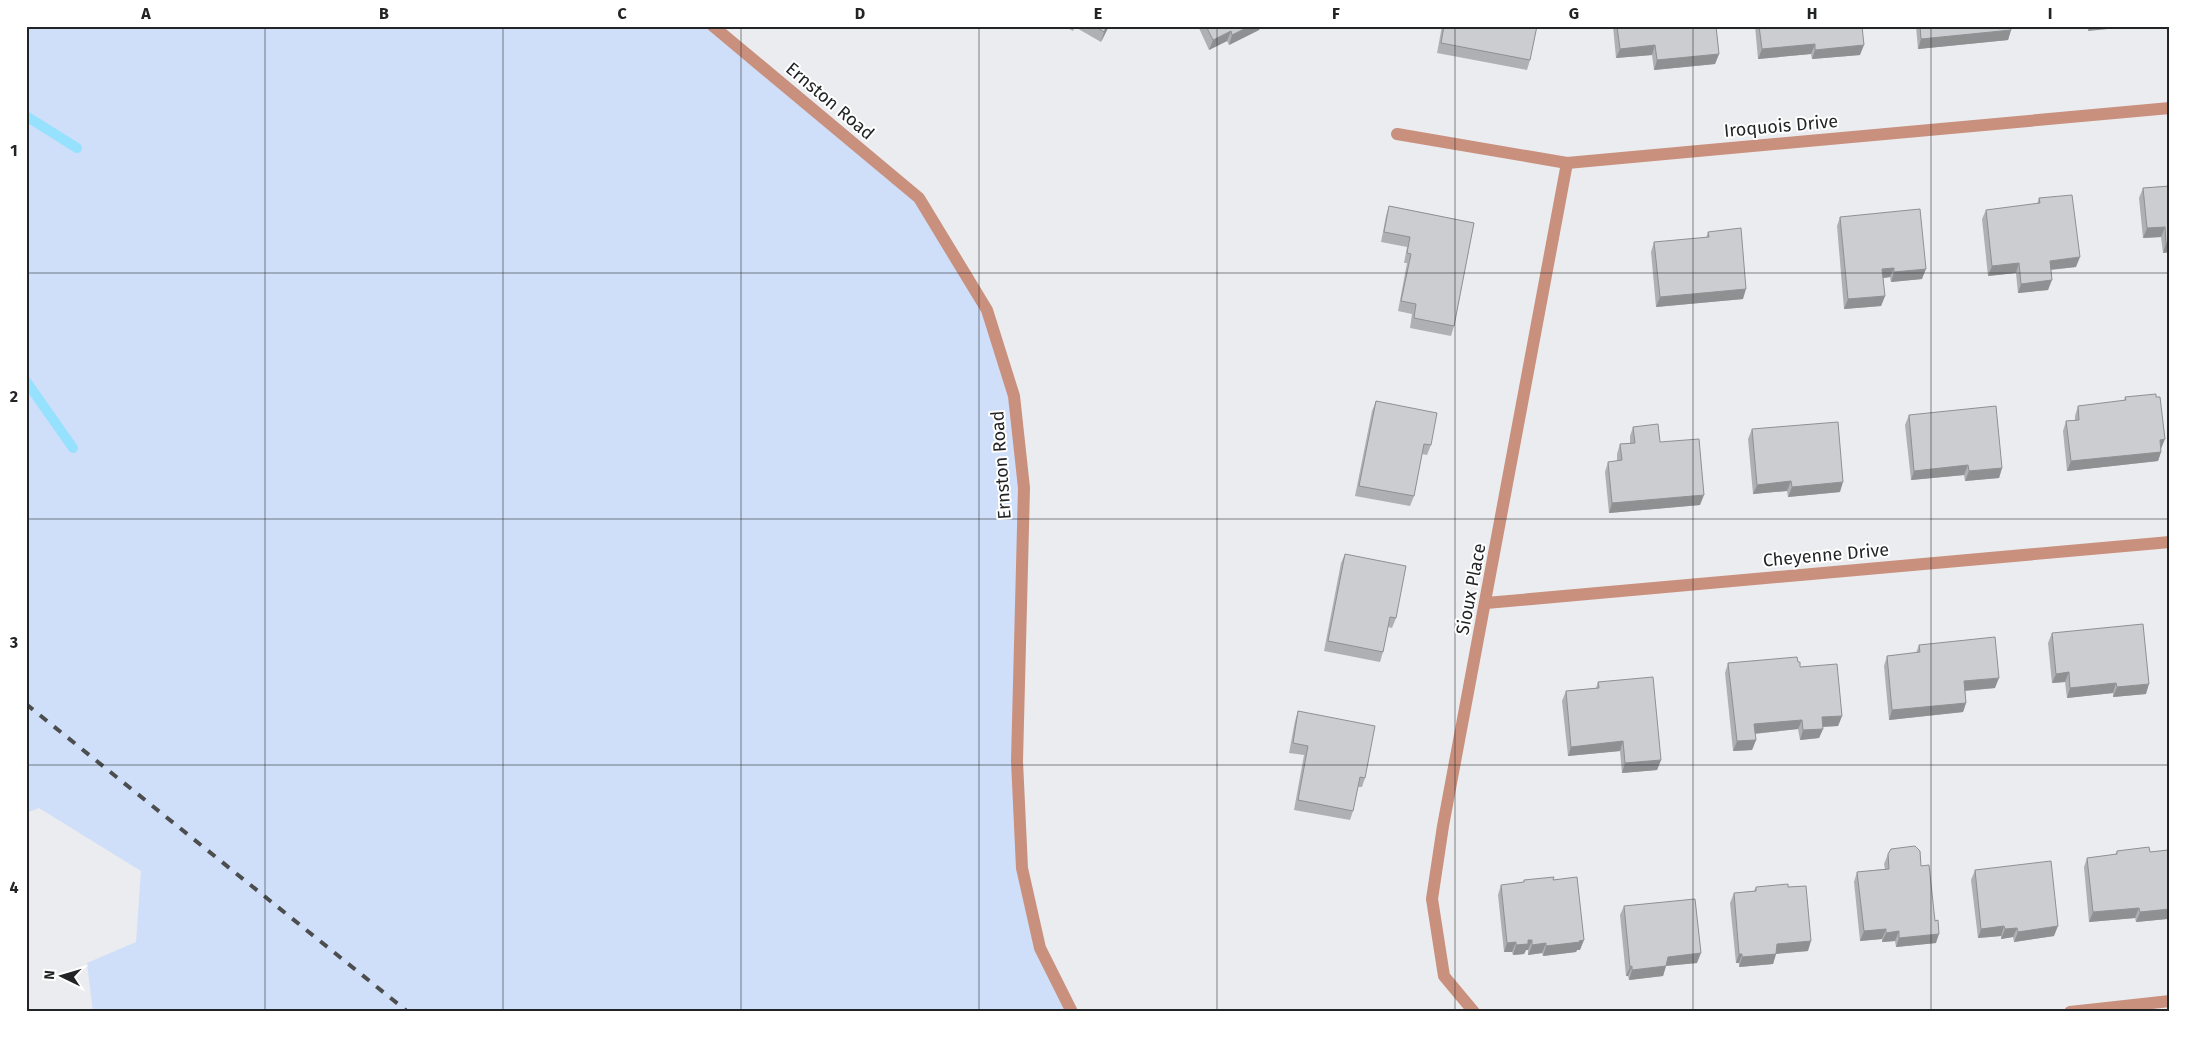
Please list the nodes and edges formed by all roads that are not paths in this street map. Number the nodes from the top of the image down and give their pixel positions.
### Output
1 (713, 26) edge
2 (2170, 108) edge
3 (1397, 134) dead end
4 (1567, 163) junction
5 (2170, 542) edge
6 (1486, 603) junction
7 (2170, 1001) edge
8 (1072, 1012) edge
9 (1474, 1012) edge
10 (2070, 1012) edge

1 - 8 street, Ernston Road
2 - 4 street, Iroquois Drive
3 - 4 street, Iroquois Drive
4 - 6 street, Sioux Place
5 - 6 street, Cheyenne Drive
6 - 9 street, Sioux Place
7 - 10 street

